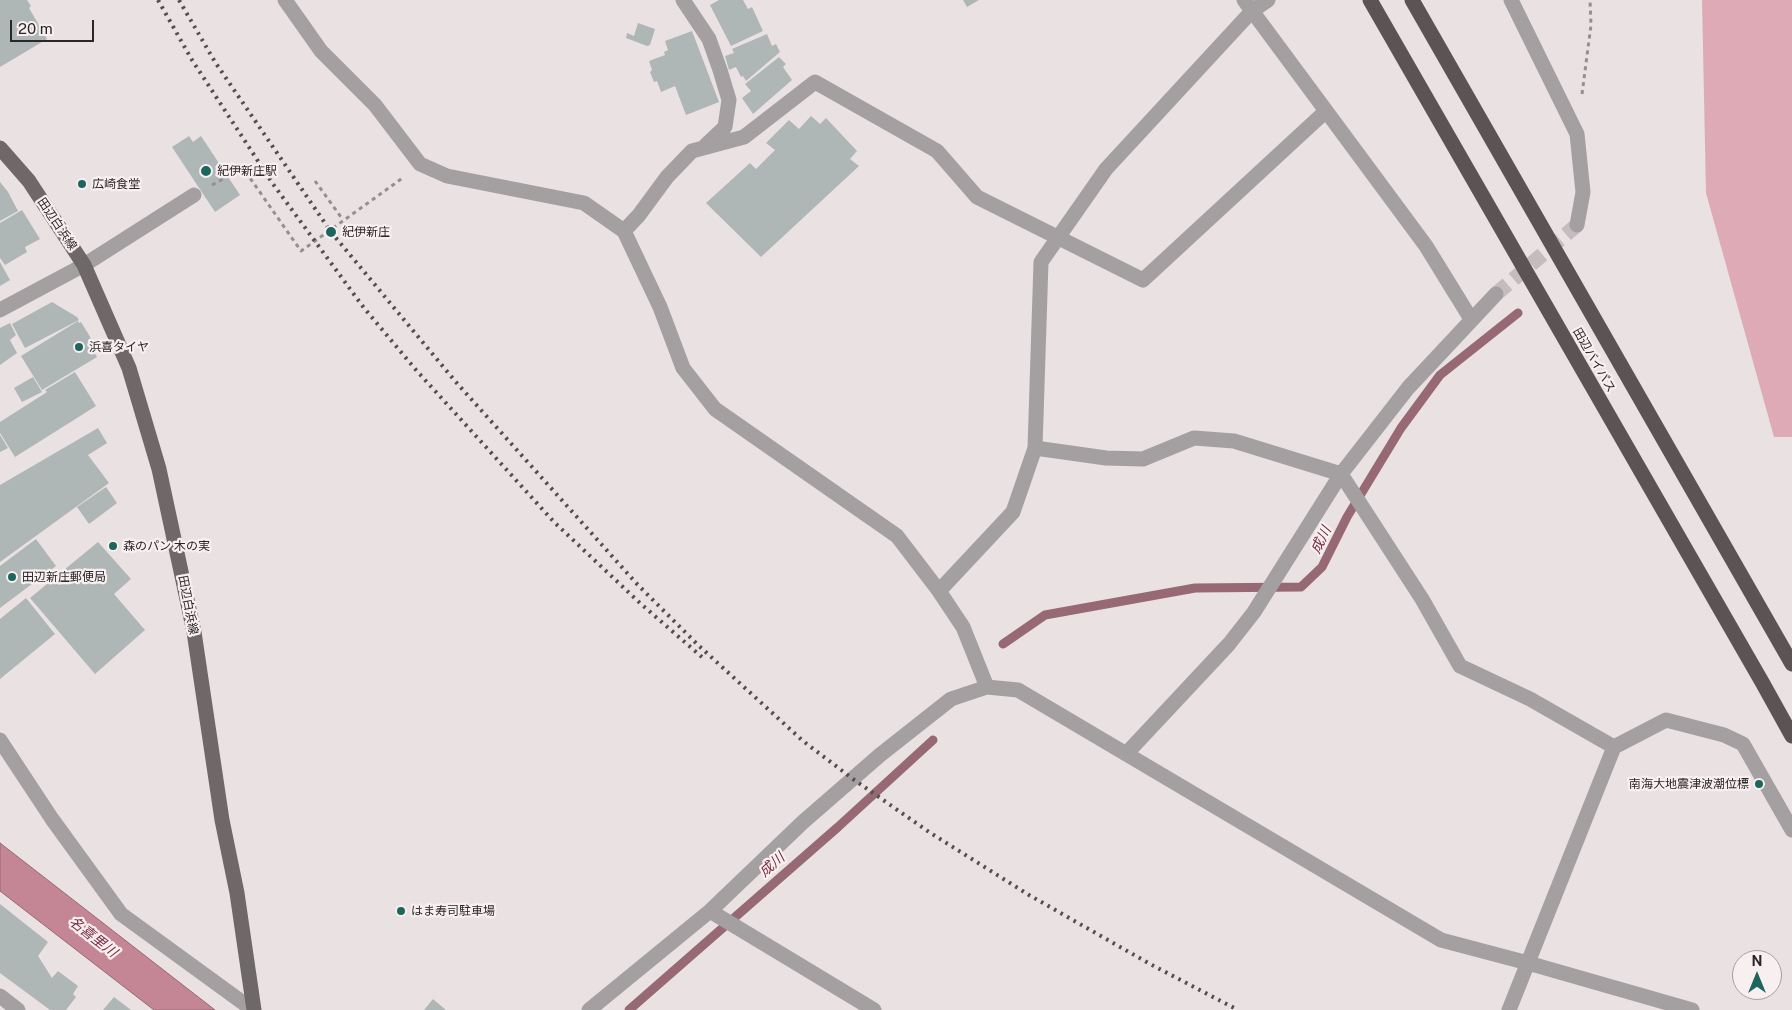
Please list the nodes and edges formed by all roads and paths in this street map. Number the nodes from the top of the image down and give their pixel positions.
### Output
1 (285, 0) edge
2 (683, 0) edge
3 (1268, 0) edge
4 (1370, 0) edge
5 (1412, 0) edge
6 (1511, 0) edge
7 (1590, 0) edge
8 (1248, 5) edge
9 (1582, 95) dead end
10 (1326, 111) junction
11 (0, 148) edge
12 (702, 149) junction
13 (412, 172) dead end
14 (315, 181) dead end
15 (194, 195) joint
16 (343, 220) junction
17 (1577, 225) tunnel mouth
18 (624, 231) junction
19 (1059, 238) junction
20 (84, 265) junction
21 (1496, 294) tunnel mouth
22 (0, 310) edge
23 (1472, 319) junction
24 (1035, 448) junction
25 (1341, 474) junction
26 (939, 590) junction
27 (1792, 664) edge
28 (987, 687) junction
29 (1792, 736) edge
30 (0, 740) edge
31 (1614, 746) junction
32 (1126, 754) junction
33 (1792, 830) edge
34 (710, 911) junction
35 (1528, 963) junction
36 (0, 996) edge
37 (18, 1010) edge
38 (254, 1010) edge
39 (589, 1010) edge
40 (874, 1010) edge
41 (1508, 1010) edge
42 (1692, 1010) edge

1 - 18 street
2 - 12 street
3 - 8 street
4 - 29 highway, 田辺バイパス
5 - 27 highway, 田辺バイパス
6 - 17 street
7 - 9 path
8 - 10 street
8 - 19 street
10 - 19 street
10 - 23 street
11 - 20 main road, 田辺白浜線
12 - 18 street
12 - 19 street
13 - 16 path
14 - 16 path
15 - 16 path
15 - 20 street
18 - 26 street
19 - 24 street
20 - 22 street
20 - 38 main road, 田辺白浜線
21 - 23 street
23 - 25 street
24 - 25 street
24 - 26 street
25 - 31 street
25 - 32 street
26 - 28 street
28 - 32 street
28 - 34 street
30 - 38 street
31 - 33 street
31 - 35 street
32 - 35 street
34 - 39 street
34 - 40 street
35 - 41 street
35 - 42 street
36 - 37 street

